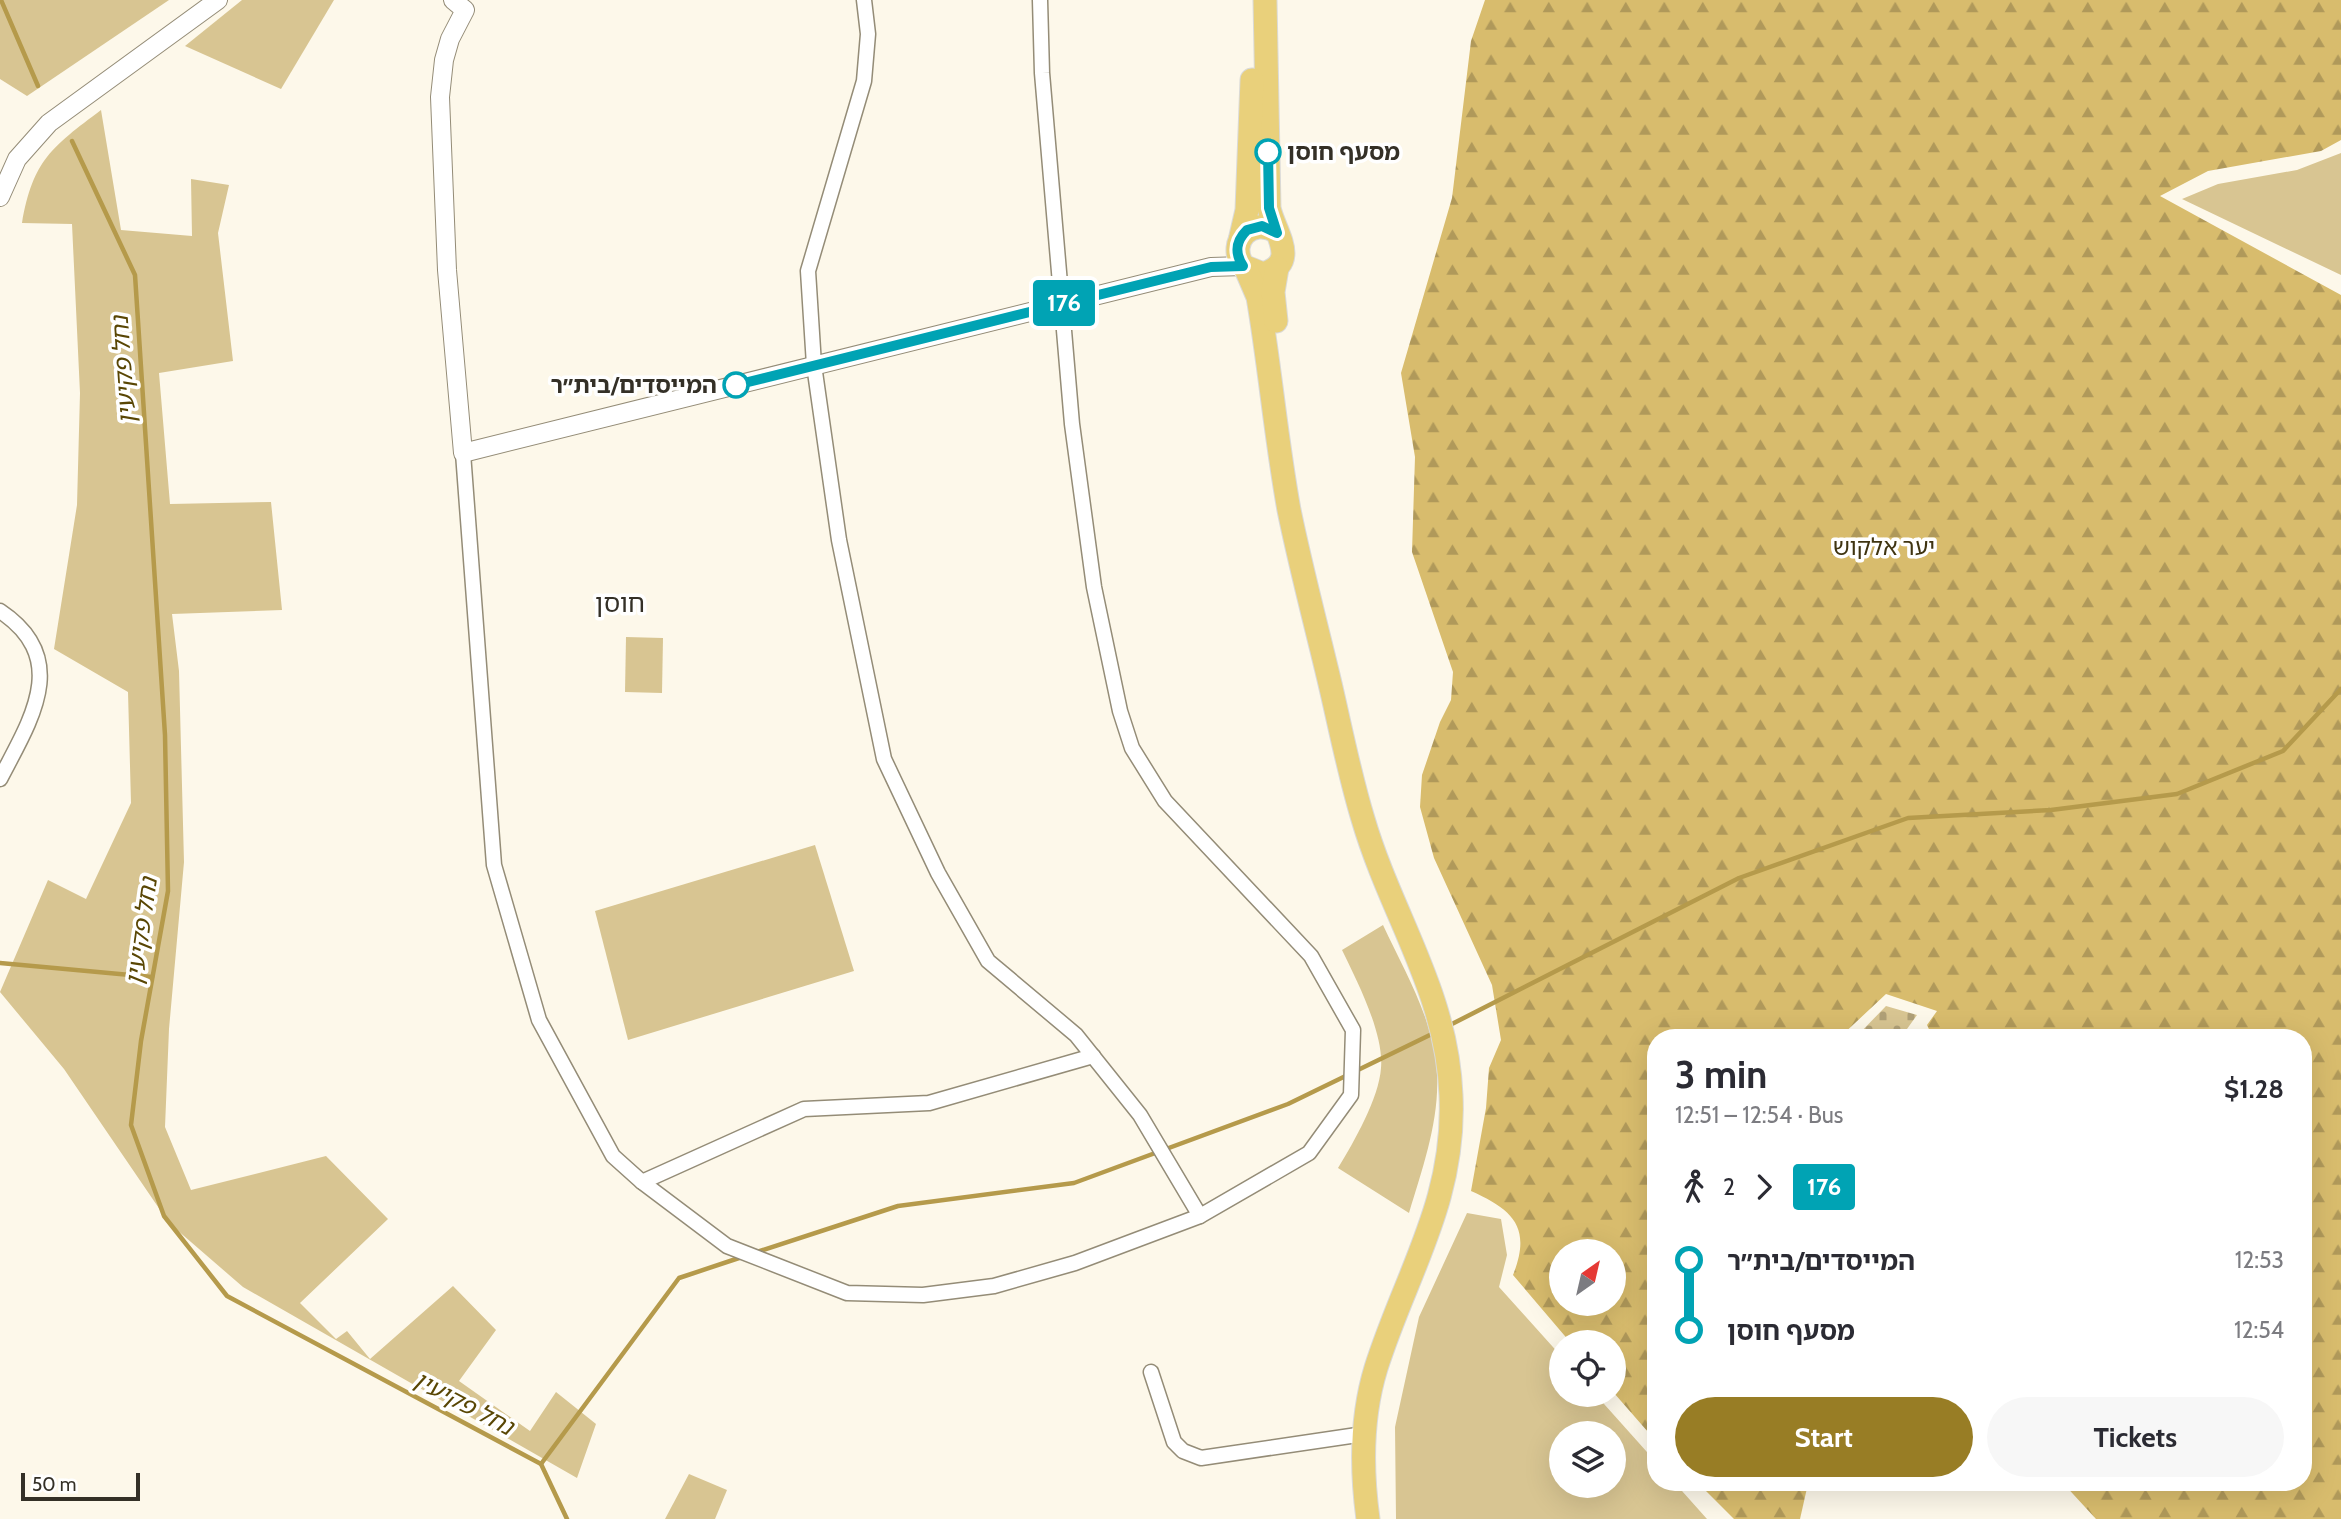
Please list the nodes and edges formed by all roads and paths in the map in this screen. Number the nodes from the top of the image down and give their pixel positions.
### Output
1 (218, 0) edge
2 (864, 0) edge
3 (1040, 0) edge
4 (1254, 0) edge
5 (1265, 0) edge
6 (464, 3) edge
7 (0, 197) edge
8 (1277, 233) junction
9 (1239, 239) junction
10 (1211, 267) junction
11 (1245, 267) junction
12 (1277, 268) junction
13 (1062, 304) junction
14 (814, 365) junction
15 (463, 453) junction
16 (0, 611) edge
17 (0, 779) edge
18 (1093, 1056) junction
19 (642, 1182) junction
20 (1199, 1216) junction
21 (1151, 1372) dead end
22 (1364, 1434) junction
23 (1367, 1519) edge
24 (1382, 1519) edge

1 - 7 street
2 - 14 street
3 - 13 street
4 - 9 main road
5 - 8 main road
6 - 15 street
8 - 9 main road
8 - 12 main road
9 - 10 street
9 - 11 main road
10 - 11 street
10 - 13 street
11 - 12 main road
11 - 22 main road
12 - 24 main road
13 - 14 street
13 - 20 street
14 - 15 street
14 - 18 street
15 - 19 street
16 - 17 street
18 - 19 street
18 - 20 street
19 - 20 street
21 - 22 street
22 - 23 main road

